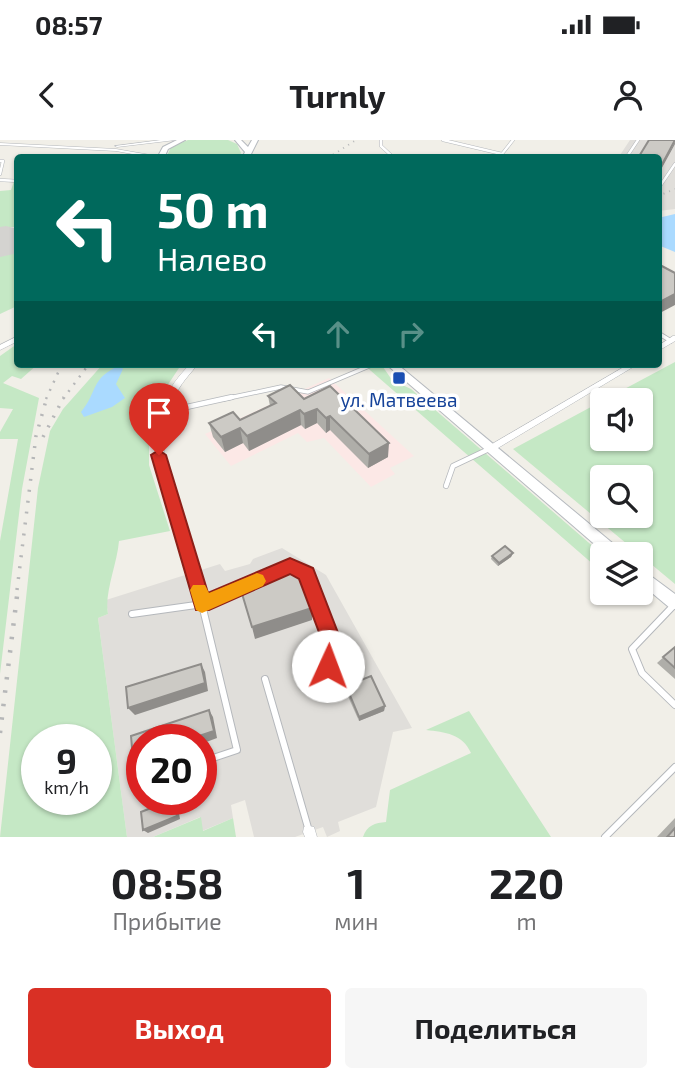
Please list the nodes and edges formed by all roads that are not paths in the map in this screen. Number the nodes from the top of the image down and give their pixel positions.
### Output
1 (174, 140) edge
2 (182, 140) edge
3 (238, 140) edge
4 (255, 140) edge
5 (380, 140) edge
6 (443, 140) edge
7 (513, 140) edge
8 (0, 144) edge
9 (94, 149) junction
10 (135, 154) edge
11 (161, 154) edge
12 (246, 154) edge
13 (390, 154) edge
14 (497, 154) edge
15 (502, 154) edge
16 (0, 161) edge
17 (675, 164) edge
18 (0, 174) edge
19 (662, 183) edge
20 (191, 368) edge
21 (365, 368) edge
22 (396, 368) edge
23 (627, 368) edge
24 (164, 412) junction
25 (490, 449) junction
26 (446, 486) dead end
27 (601, 542) edge
28 (194, 572) joint
29 (653, 585) edge
30 (202, 604) junction
31 (675, 604) edge
32 (132, 614) dead end
33 (265, 679) dead end
34 (321, 681) dead end
35 (675, 705) edge
36 (217, 757) edge
37 (675, 766) edge
38 (310, 834) edge
39 (605, 837) edge

1 - 9 street
2 - 11 street
3 - 12 street
4 - 12 street
5 - 13 lane
6 - 14 lane
7 - 15 lane
8 - 9 street
9 - 10 street
16 - 18 lane
17 - 19 lane
20 - 24 street
21 - 24 lane
22 - 25 street
23 - 25 street
24 - 28 street
25 - 26 lane
25 - 27 street
28 - 30 lane
29 - 31 street
30 - 32 lane
30 - 34 lane
30 - 36 lane
31 - 35 lane
33 - 38 lane
37 - 39 lane

